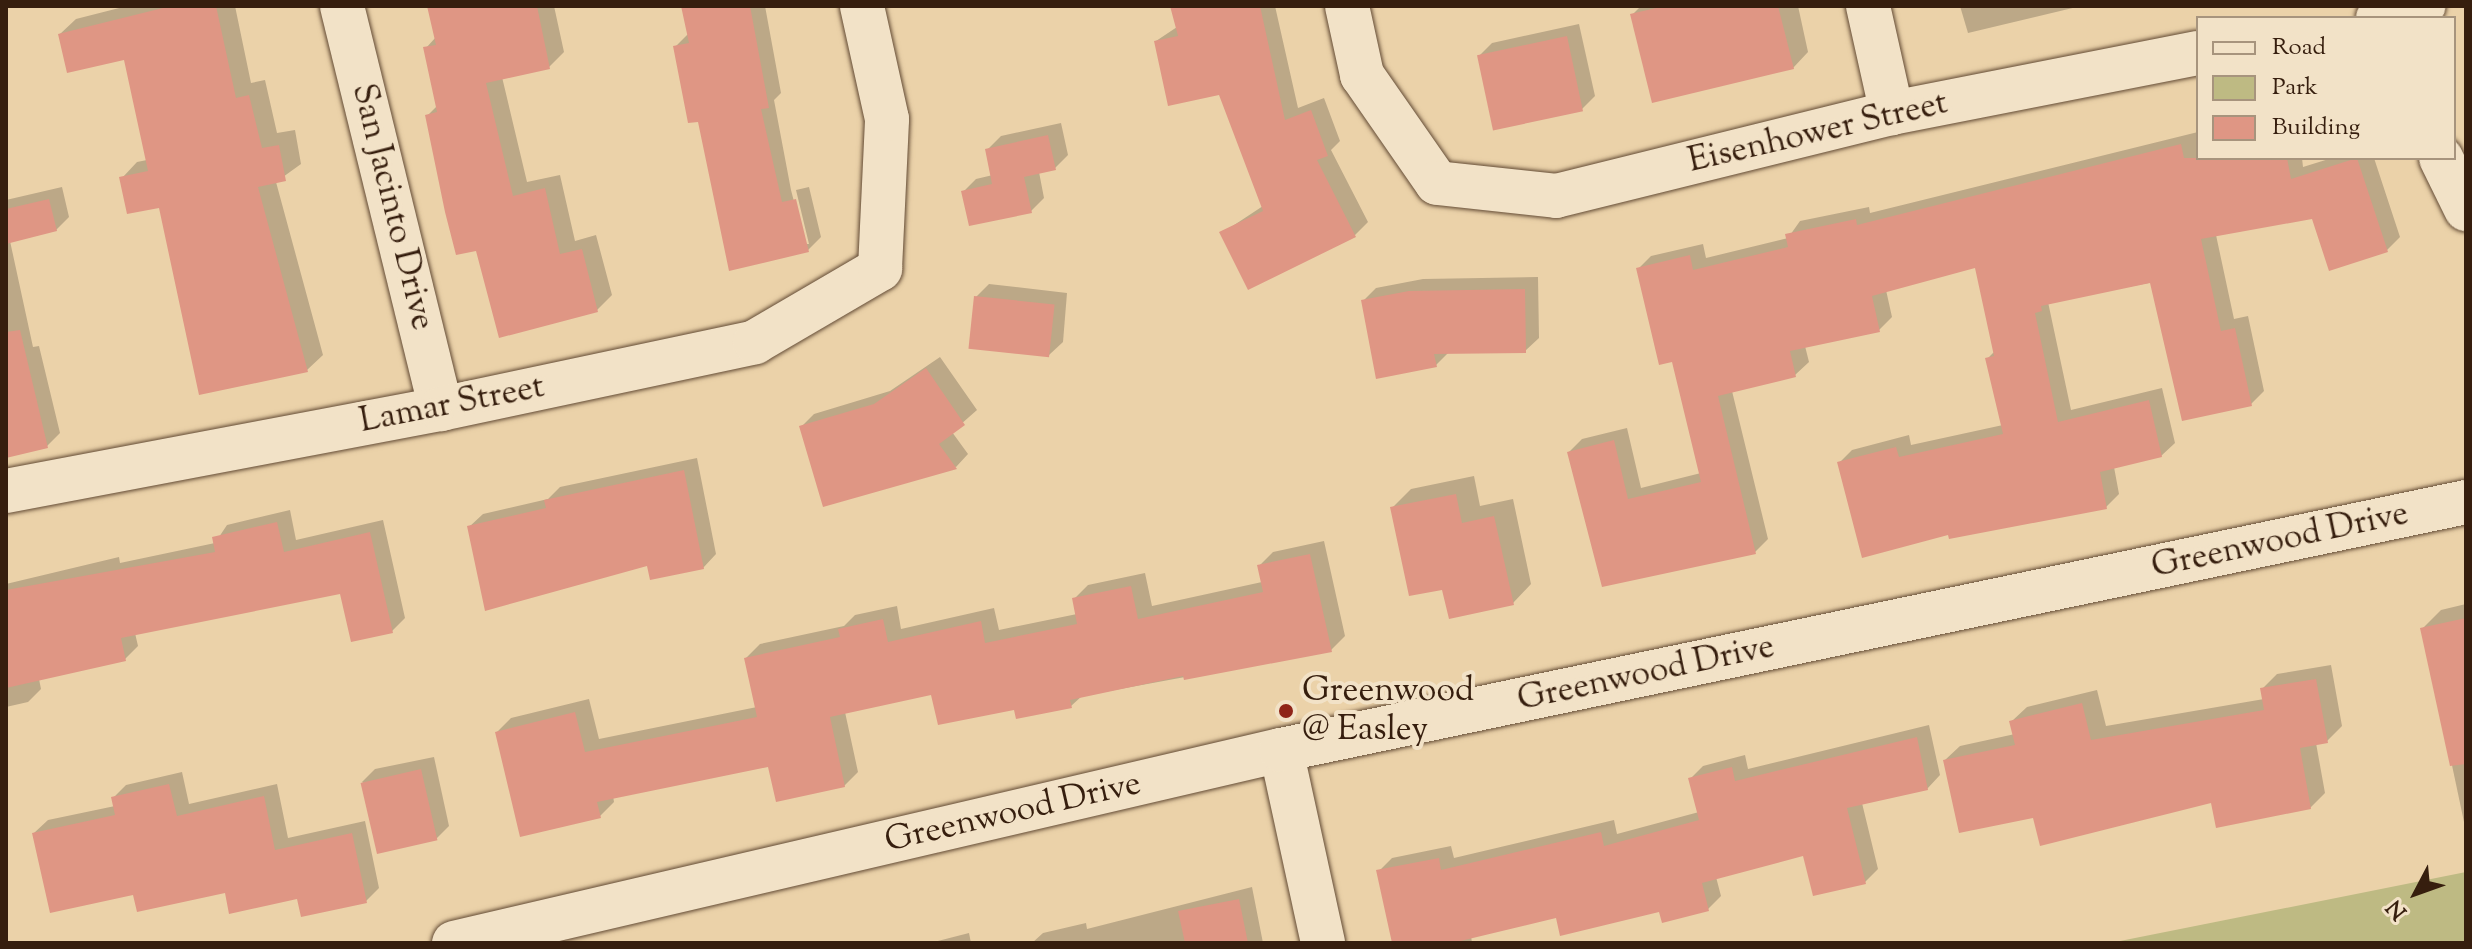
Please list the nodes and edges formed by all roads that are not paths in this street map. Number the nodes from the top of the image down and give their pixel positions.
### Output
1 (342, 6) edge
2 (862, 6) edge
3 (1347, 6) edge
4 (1868, 6) edge
5 (2423, 6) edge
6 (2384, 16) edge
7 (2196, 53) edge
8 (1892, 113) junction
9 (2442, 160) edge
10 (2466, 209) edge
11 (441, 409) junction
12 (6, 491) edge
13 (2466, 502) edge
14 (1281, 750) junction
15 (454, 943) edge
16 (1323, 943) edge

1 - 11 street, San Jacinto Drive
2 - 11 street, Lamar Street
3 - 8 street, Eisenhower Street
4 - 8 street
5 - 6 street
7 - 8 street, Eisenhower Street
9 - 10 street
11 - 12 street, Lamar Street
13 - 14 street, Greenwood Drive
14 - 15 street, Greenwood Drive
14 - 16 street

